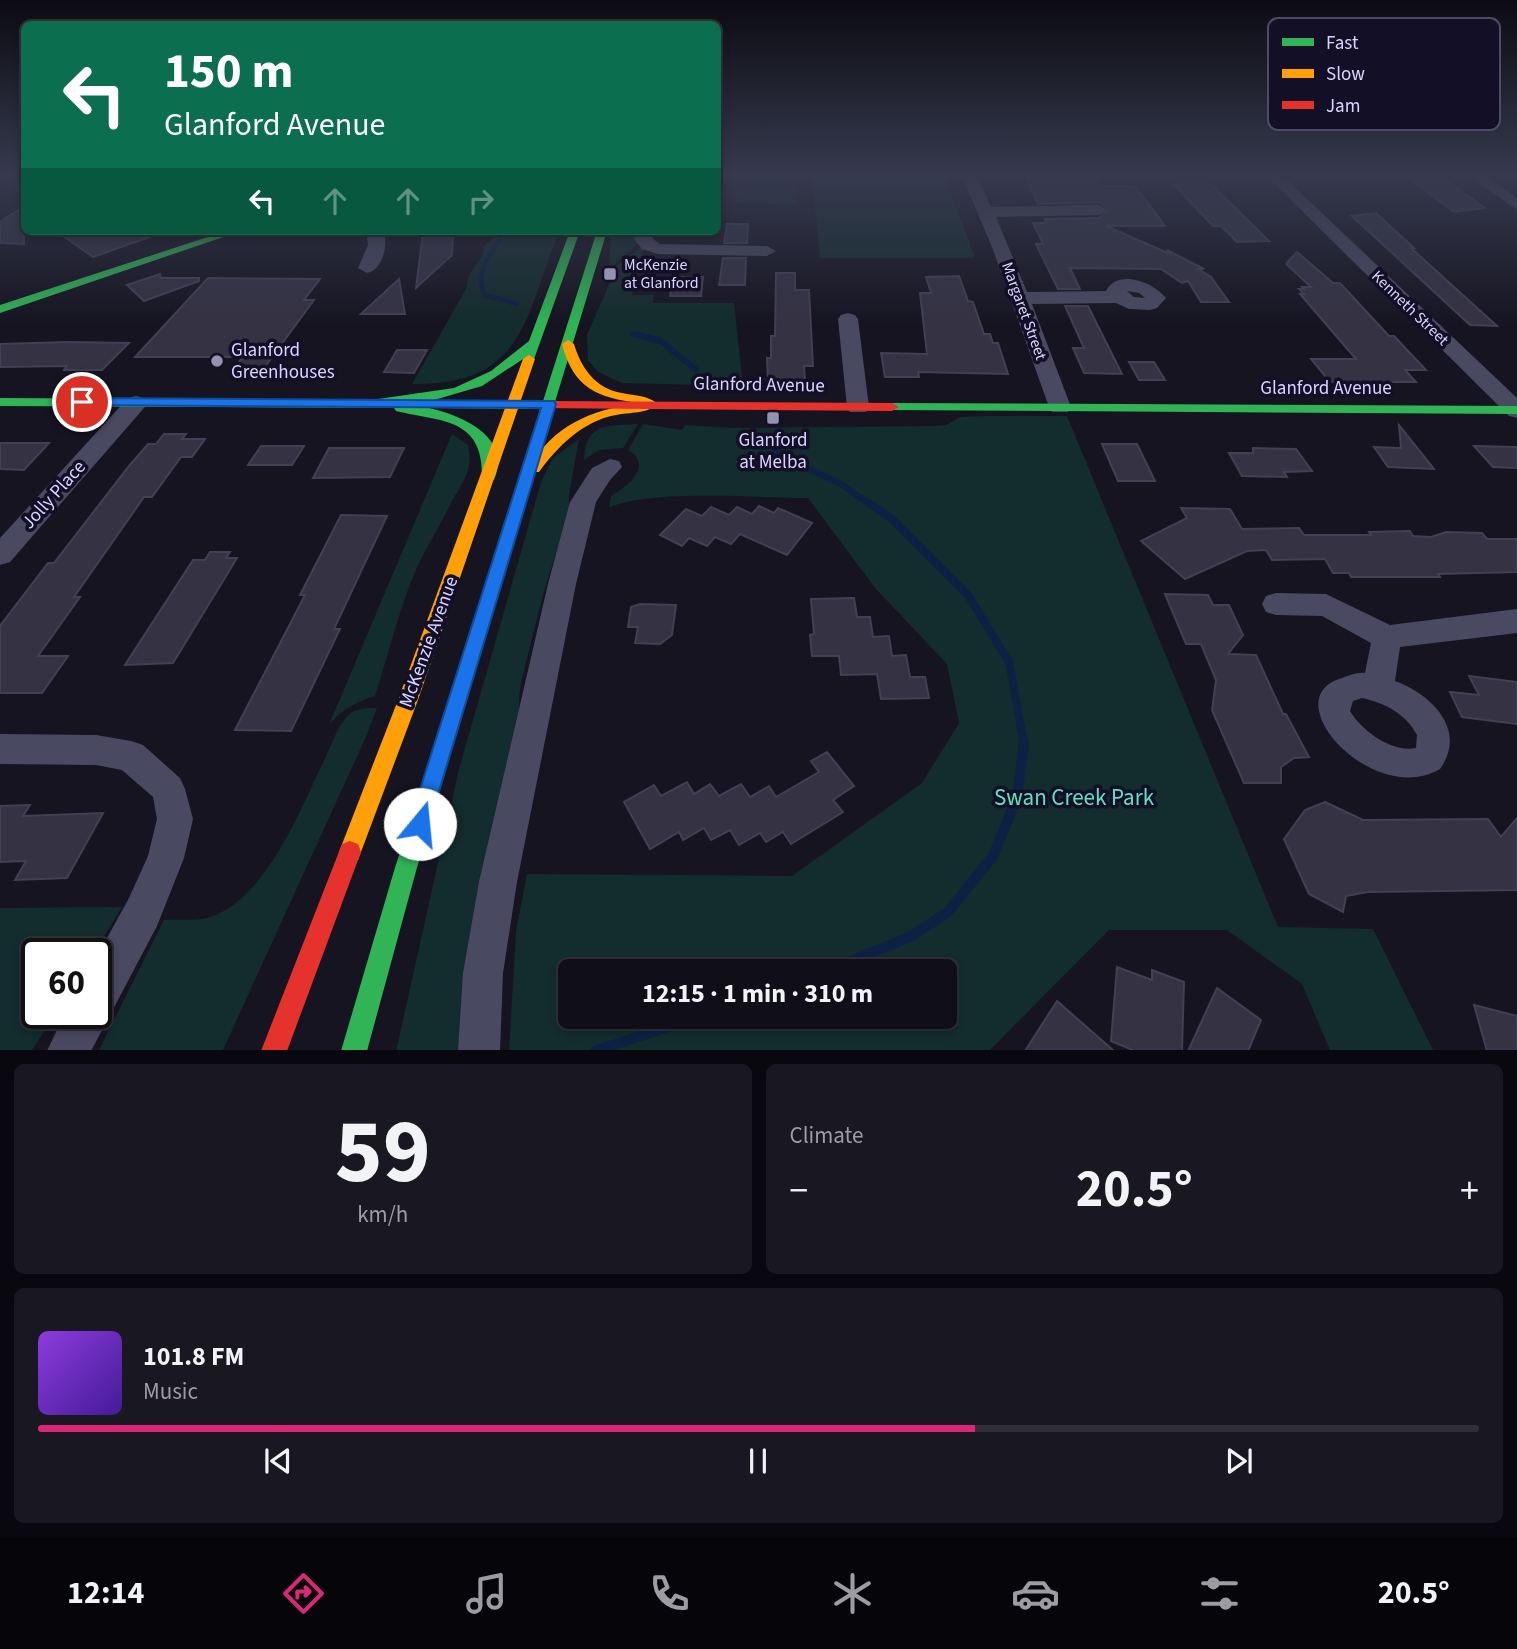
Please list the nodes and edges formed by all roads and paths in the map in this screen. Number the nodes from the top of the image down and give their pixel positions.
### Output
1 (990, 225) edge
2 (1325, 225) edge
3 (224, 235) edge
4 (377, 235) edge
5 (574, 235) edge
6 (601, 235) edge
7 (644, 235) edge
8 (767, 251) dead end
9 (367, 268) dead end
10 (1117, 297) dead end
11 (1019, 298) junction
12 (0, 309) edge
13 (848, 319) dead end
14 (537, 340) junction
15 (568, 344) junction
16 (0, 402) edge
17 (136, 402) junction
18 (371, 404) junction
19 (513, 404) junction
20 (549, 404) junction
21 (651, 404) junction
22 (858, 407) junction
23 (1060, 407) junction
24 (1517, 411) edge
25 (610, 467) dead end
26 (489, 477) junction
27 (526, 483) junction
28 (0, 555) edge
29 (1276, 604) dead end
30 (1517, 621) edge
31 (1387, 637) junction
32 (1378, 688) dead end
33 (0, 748) edge
34 (112, 969) edge
35 (80, 1029) edge
36 (69, 1050) edge
37 (274, 1050) edge
38 (354, 1050) edge
39 (479, 1050) edge

1 - 11 street, Margaret Street
2 - 24 street, Kenneth Street
3 - 12 main road
4 - 9 street
5 - 14 main road, McKenzie Avenue
6 - 15 main road
7 - 8 street
10 - 11 street
11 - 23 street, Margaret Street
13 - 22 street
14 - 18 main road
14 - 19 main road, McKenzie Avenue
15 - 20 main road
15 - 21 main road
16 - 17 main road, Glanford Avenue
17 - 18 main road, Glanford Avenue
17 - 28 street, Jolly Place
18 - 19 main road, Glanford Avenue
18 - 26 main road
19 - 20 main road, Glanford Avenue
19 - 26 main road, McKenzie Avenue
20 - 21 main road, Glanford Avenue
20 - 27 main road
21 - 22 main road, Glanford Avenue
21 - 27 main road
22 - 23 main road, Glanford Avenue
23 - 24 main road, Glanford Avenue
25 - 39 street
26 - 37 main road, McKenzie Avenue
27 - 38 main road
29 - 31 street
30 - 31 street
31 - 32 street
33 - 34 street
35 - 36 street

